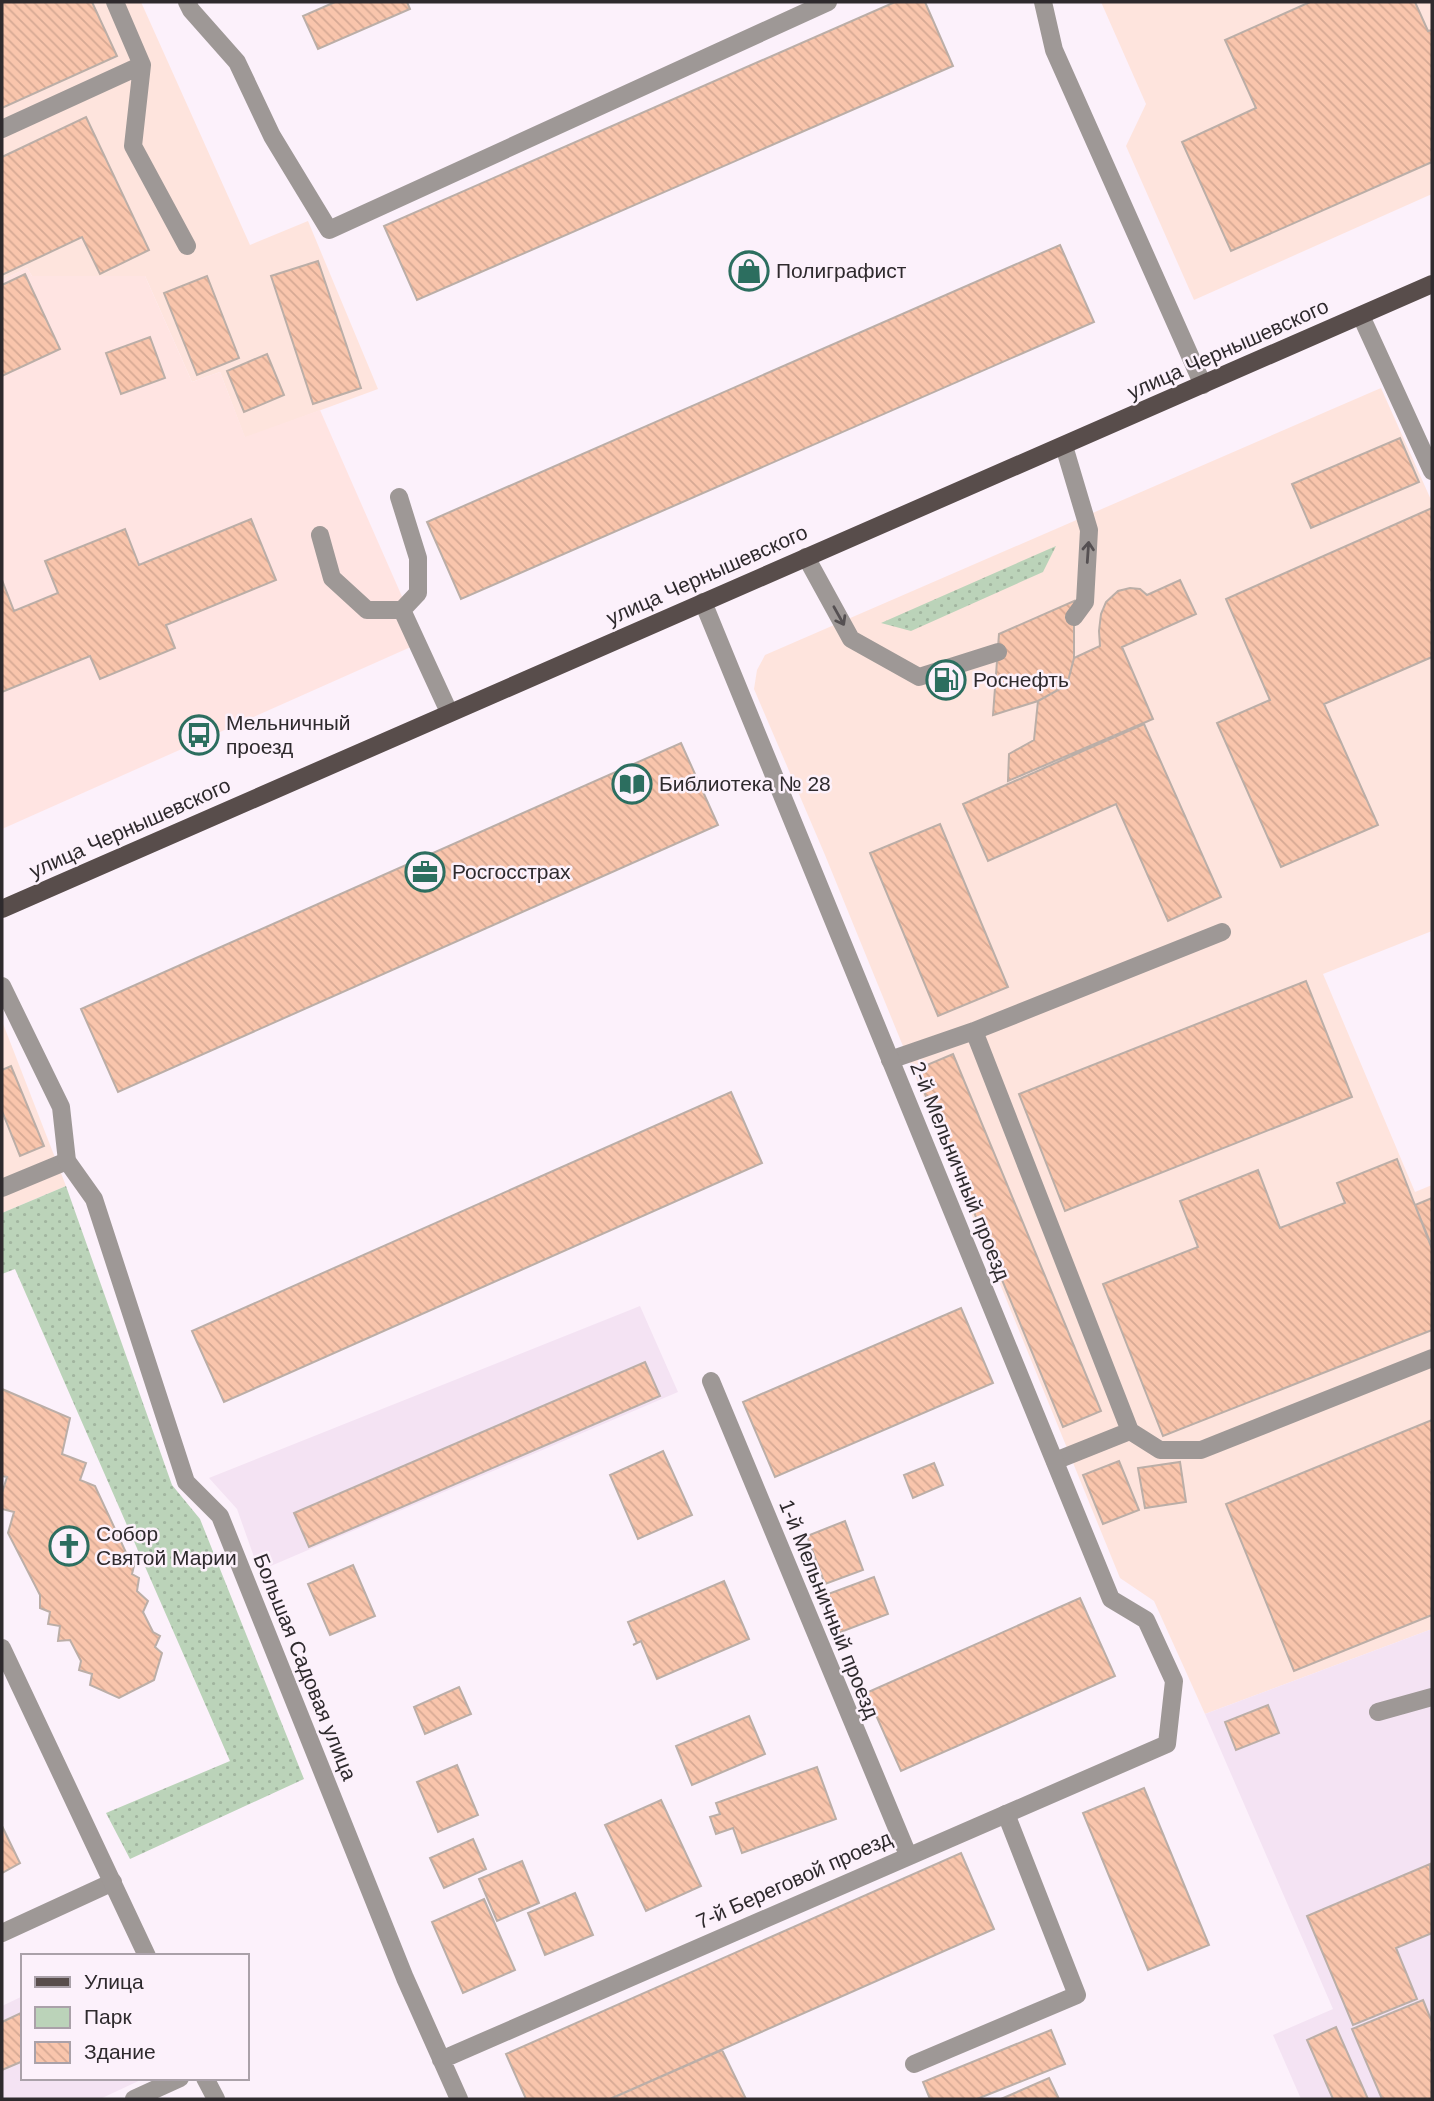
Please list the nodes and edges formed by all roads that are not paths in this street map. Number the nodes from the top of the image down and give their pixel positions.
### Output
1 (115, 2) edge
2 (187, 2) edge
3 (828, 2) edge
4 (1044, 2) edge
5 (142, 65) junction
6 (2, 129) edge
7 (187, 246) dead end
8 (1432, 284) edge
9 (1361, 316) junction
10 (1203, 385) junction
11 (1064, 446) junction
12 (1432, 471) edge
13 (399, 497) dead end
14 (320, 535) dead end
15 (806, 557) junction
16 (702, 602) junction
17 (402, 610) junction
18 (1074, 617) dead end
19 (998, 652) dead end
20 (449, 712) junction
21 (2, 909) edge
22 (1222, 932) dead end
23 (2, 986) edge
24 (974, 1031) junction
25 (890, 1060) junction
26 (67, 1161) junction
27 (2, 1188) edge
28 (1432, 1358) edge
29 (710, 1381) dead end
30 (1130, 1432) junction
31 (1055, 1461) junction
32 (2, 1648) edge
33 (1432, 1696) edge
34 (1378, 1712) dead end
35 (1167, 1744) joint
36 (1006, 1814) junction
37 (908, 1855) junction
38 (113, 1882) junction
39 (2, 1933) edge
40 (146, 1954) edge
41 (441, 2060) junction
42 (914, 2064) dead end
43 (176, 2080) edge
44 (206, 2080) edge
45 (134, 2099) edge
46 (216, 2099) edge
47 (459, 2099) edge

1 - 5 street
2 - 3 street
4 - 10 street
5 - 6 street
5 - 7 street
8 - 9 main road, улица Чернышевского
9 - 10 main road, улица Чернышевского
9 - 12 street
10 - 11 main road, улица Чернышевского
11 - 15 main road, улица Чернышевского
18 -> 11 street
13 - 17 street
14 - 17 street
15 - 16 main road, улица Чернышевского
15 -> 19 street
16 - 20 main road, улица Чернышевского
16 - 25 street, 2-й Мельничный проезд
17 - 20 street
20 - 21 main road, улица Чернышевского
22 - 24 street
23 - 26 street, Большая Садовая улица
24 - 25 street
24 - 30 street
25 - 31 street, 2-й Мельничный проезд
26 - 27 street
26 - 41 street, Большая Садовая улица
28 - 30 street
29 - 37 street, 1-й Мельничный проезд
30 - 31 street
31 - 35 street, 2-й Мельничный проезд
32 - 38 street
33 - 34 street
35 - 36 street, 7-й Береговой проезд
36 - 37 street, 7-й Береговой проезд
36 - 42 street
37 - 41 street, 7-й Береговой проезд
38 - 39 street
38 - 40 street
41 - 47 street, Большая Садовая улица
43 - 45 street
44 - 46 street

